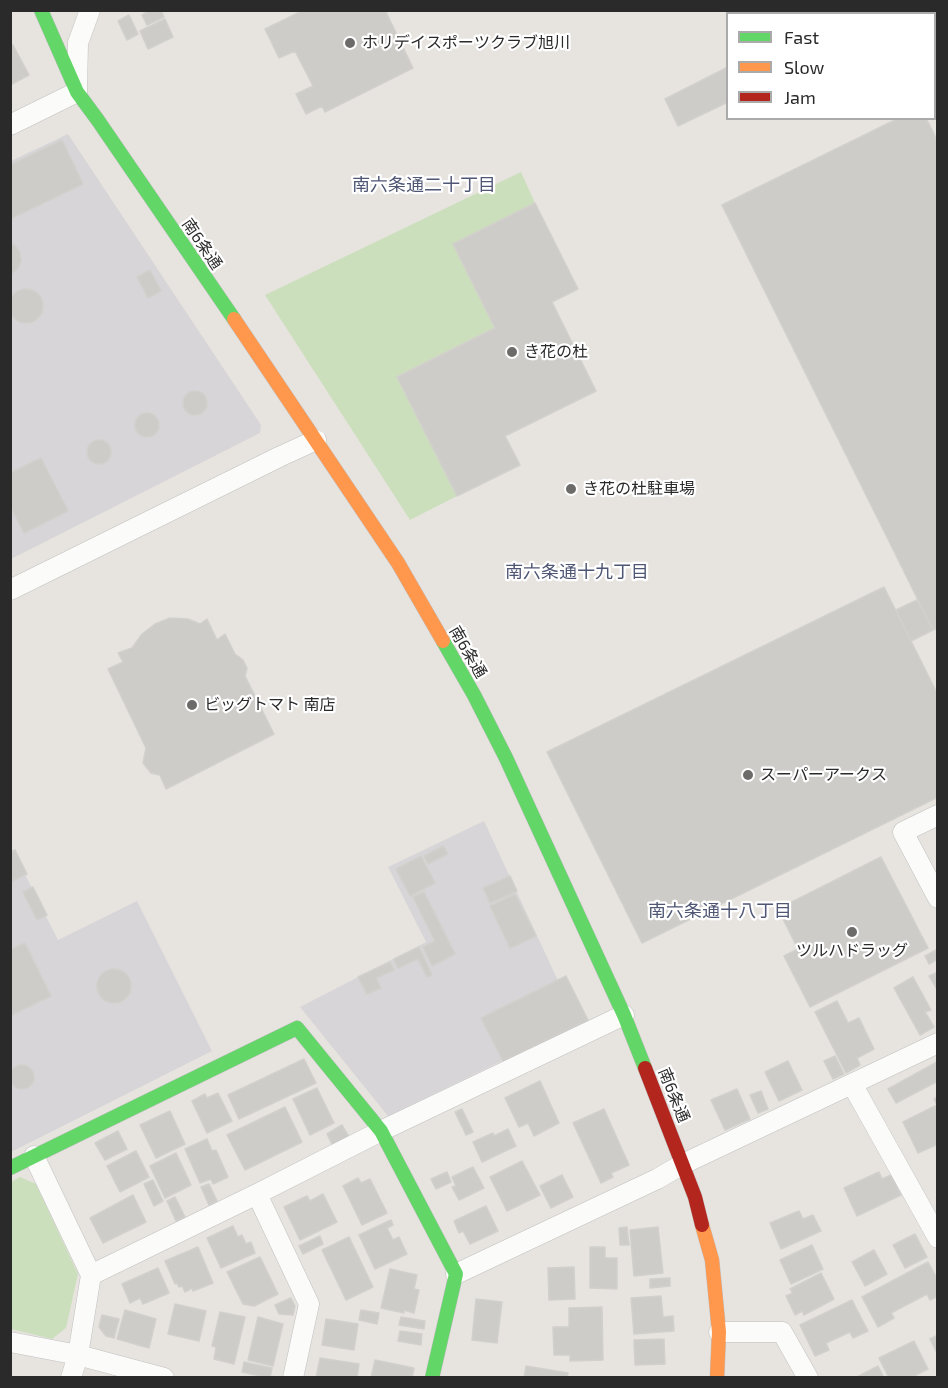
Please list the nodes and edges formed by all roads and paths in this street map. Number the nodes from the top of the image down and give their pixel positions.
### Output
1 (41, 10) edge
2 (90, 10) edge
3 (77, 92) junction
4 (10, 125) edge
5 (316, 440) junction
6 (10, 590) edge
7 (938, 815) edge
8 (938, 898) edge
9 (624, 1015) junction
10 (938, 1043) edge
11 (852, 1084) junction
12 (381, 1131) junction
13 (34, 1156) junction
14 (683, 1164) junction
15 (10, 1168) edge
16 (257, 1194) junction
17 (938, 1238) edge
18 (456, 1274) junction
19 (91, 1275) junction
20 (719, 1332) junction
21 (10, 1342) edge
22 (78, 1355) junction
23 (71, 1377) edge
24 (164, 1377) edge
25 (292, 1377) edge
26 (432, 1377) edge
27 (717, 1377) edge
28 (808, 1377) edge

1 - 3 street, 南6条通
2 - 3 street
3 - 4 street
3 - 5 street, 南6条通
5 - 6 street
5 - 9 street, 南6条通
7 - 8 street
9 - 12 street
9 - 14 street, 南6条通
10 - 11 street
11 - 14 street
11 - 17 street
12 - 13 street
12 - 16 street
12 - 18 street
13 - 15 street
13 - 19 street
14 - 18 street
14 - 20 street, 南6条通
16 - 19 street
16 - 25 street
18 - 26 street
19 - 22 street
20 - 27 street, 南6条通
20 - 28 street
21 - 22 street
22 - 23 street
22 - 24 street

